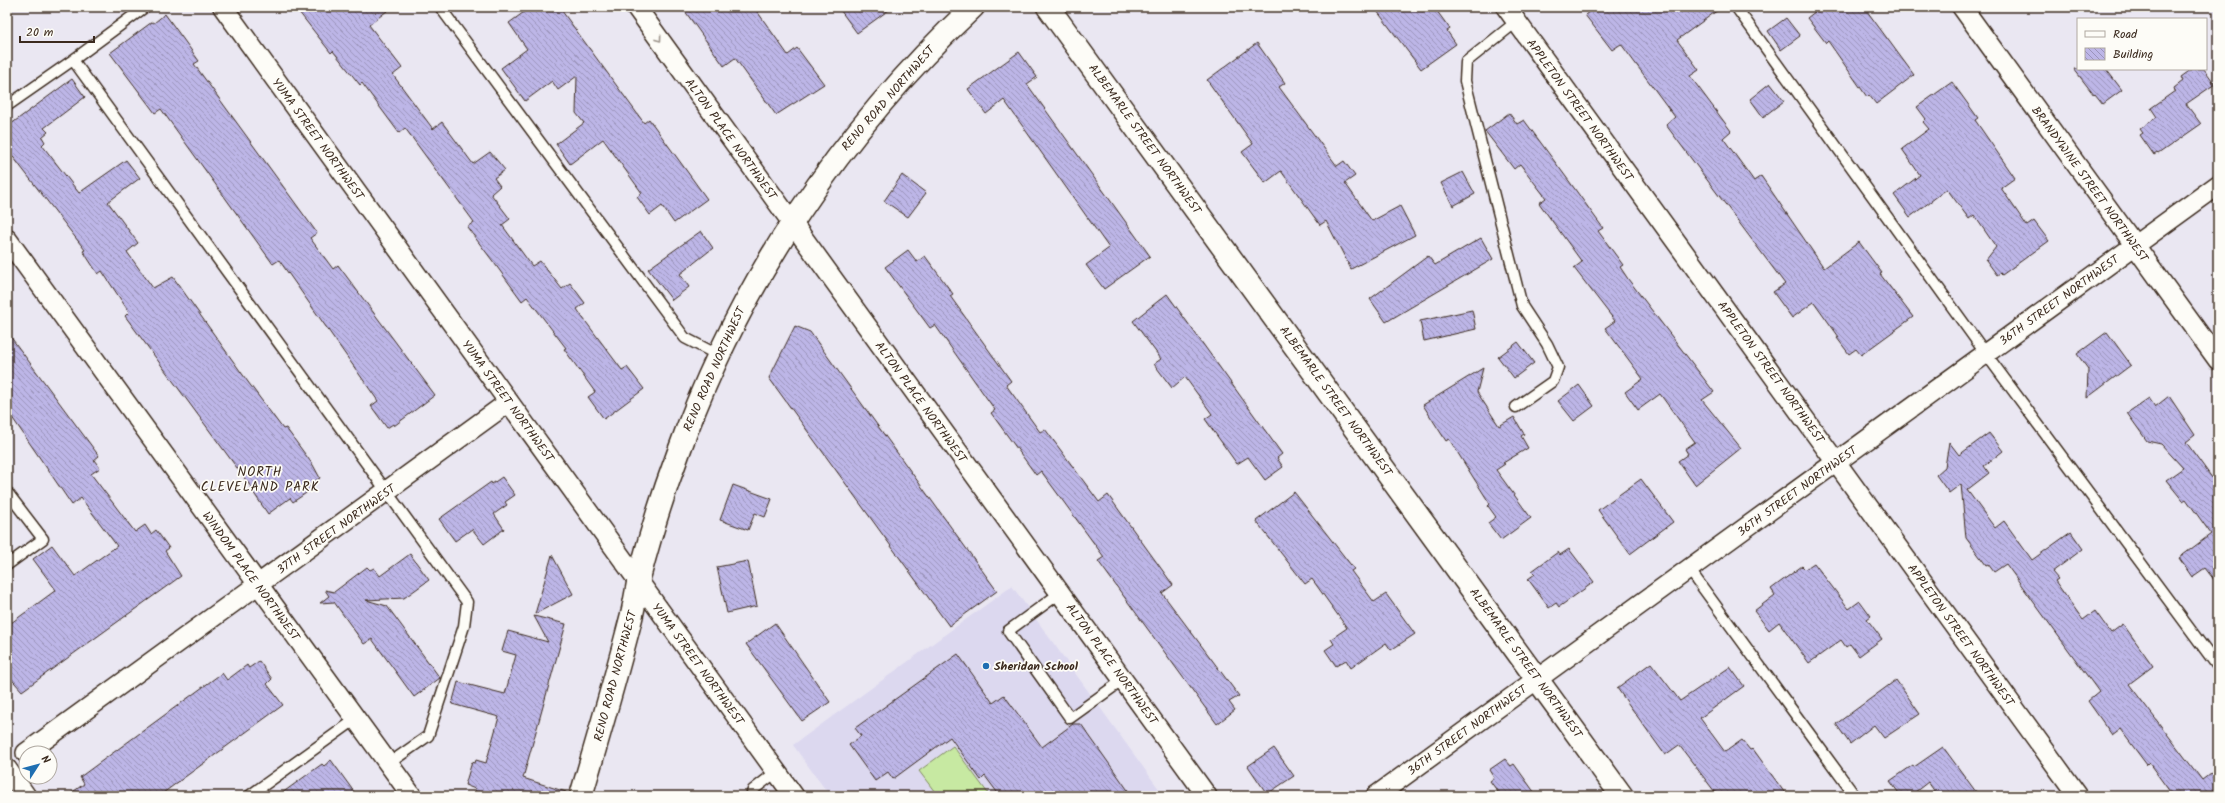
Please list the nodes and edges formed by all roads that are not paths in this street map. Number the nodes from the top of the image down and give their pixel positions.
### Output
1 (145, 7) edge
2 (223, 7) edge
3 (440, 7) edge
4 (636, 7) edge
5 (973, 7) edge
6 (1048, 7) edge
7 (1736, 7) edge
8 (1962, 7) edge
9 (1511, 14) edge
10 (73, 60) junction
11 (7, 106) edge
12 (2218, 185) edge
13 (792, 223) junction
14 (7, 239) edge
15 (2135, 246) junction
16 (1986, 354) junction
17 (718, 355) junction
18 (2218, 360) edge
19 (509, 402) junction
20 (1516, 407) dead end
21 (1836, 462) junction
22 (7, 492) edge
23 (386, 493) junction
24 (7, 565) edge
25 (1690, 569) junction
26 (639, 581) junction
27 (258, 586) junction
28 (1060, 593) junction
29 (2218, 667) edge
30 (1538, 679) junction
31 (1123, 680) junction
32 (356, 719) junction
33 (37, 745) edge
34 (18, 759) edge
35 (388, 764) junction
36 (7, 768) edge
37 (776, 772) junction
38 (26, 796) edge
39 (249, 796) edge
40 (412, 796) edge
41 (582, 796) edge
42 (751, 796) edge
43 (794, 796) edge
44 (1208, 796) edge
45 (1376, 796) edge
46 (1622, 796) edge
47 (1855, 796) edge
48 (2078, 796) edge

1 - 10 lane
2 - 19 street, YUMA STREET NORTHWEST
3 - 17 lane
4 -> 13 street, ALTON PLACE NORTHWEST
5 - 13 street, RENO ROAD NORTHWEST
6 - 30 street, ALBEMARLE STREET NORTHWEST
7 - 16 lane
8 - 15 street, BRANDYWINE STREET NORTHWEST
9 - 20 lane
9 - 21 street, APPLETON STREET NORTHWEST
10 - 11 lane
10 - 23 lane
12 - 15 street, 36TH STREET NORTHWEST
13 - 17 street, RENO ROAD NORTHWEST
13 - 28 street, ALTON PLACE NORTHWEST
14 - 27 street, WINDOM PLACE NORTHWEST
15 - 16 street, 36TH STREET NORTHWEST
15 - 18 street, BRANDYWINE STREET NORTHWEST
16 - 21 street, 36TH STREET NORTHWEST
16 - 29 lane
17 - 26 street, RENO ROAD NORTHWEST
19 - 23 street, 37TH STREET NORTHWEST
19 - 26 street, YUMA STREET NORTHWEST
21 - 25 street, 36TH STREET NORTHWEST
21 - 48 street, APPLETON STREET NORTHWEST
22 - 24 lane
23 - 27 street, 37TH STREET NORTHWEST
23 - 35 lane
25 - 30 street, 36TH STREET NORTHWEST
25 - 47 lane
26 - 37 street, YUMA STREET NORTHWEST
26 - 41 street, RENO ROAD NORTHWEST
27 - 32 street, WINDOM PLACE NORTHWEST
27 - 33 street, 37TH STREET NORTHWEST
28 - 31 street, ALTON PLACE NORTHWEST
28 - 31 lane
30 - 45 street, 36TH STREET NORTHWEST
30 - 46 street, ALBEMARLE STREET NORTHWEST
31 - 44 street, ALTON PLACE NORTHWEST
32 - 35 street, WINDOM PLACE NORTHWEST
32 - 39 lane
34 - 36 street, 37TH STREET NORTHWEST
35 - 40 street, WINDOM PLACE NORTHWEST
36 - 38 street
37 - 42 lane
37 - 43 street, YUMA STREET NORTHWEST

